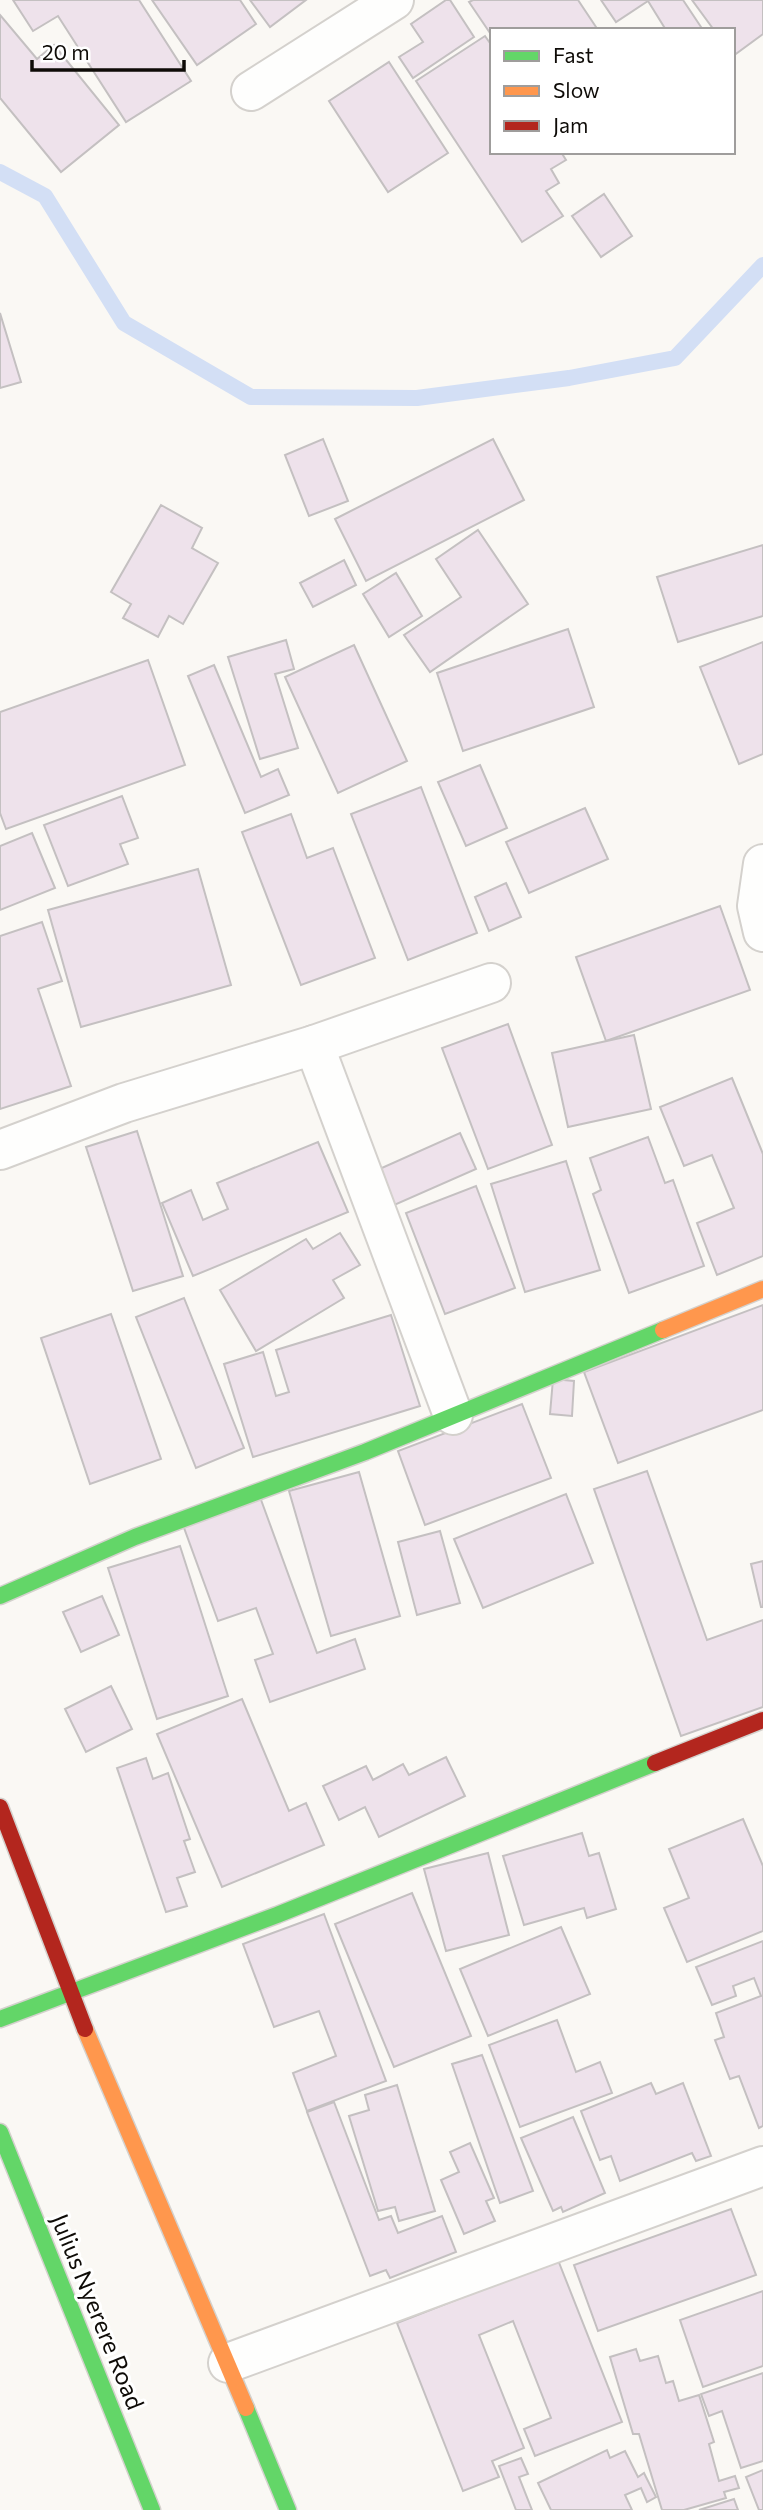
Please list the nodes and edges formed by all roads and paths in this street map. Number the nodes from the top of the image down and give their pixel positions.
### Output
1 (394, 0) edge
2 (251, 91) dead end
3 (763, 864) edge
4 (763, 932) edge
5 (491, 983) dead end
6 (314, 1045) junction
7 (0, 1150) edge
8 (763, 1289) edge
9 (453, 1415) junction
10 (0, 1596) edge
11 (763, 1720) edge
12 (0, 1807) edge
13 (70, 1993) junction
14 (0, 2019) edge
15 (0, 2132) edge
16 (760, 2176) edge
17 (228, 2363) junction
18 (152, 2510) edge
19 (288, 2510) edge

1 - 2 street
3 - 4 street
5 - 6 street
6 - 7 street
6 - 9 street
8 - 9 main road
9 - 10 main road
11 - 13 main road
12 - 13 main road
13 - 14 main road
13 - 17 main road
15 - 18 main road, Julius Nyerere Road
16 - 17 street
17 - 19 main road

